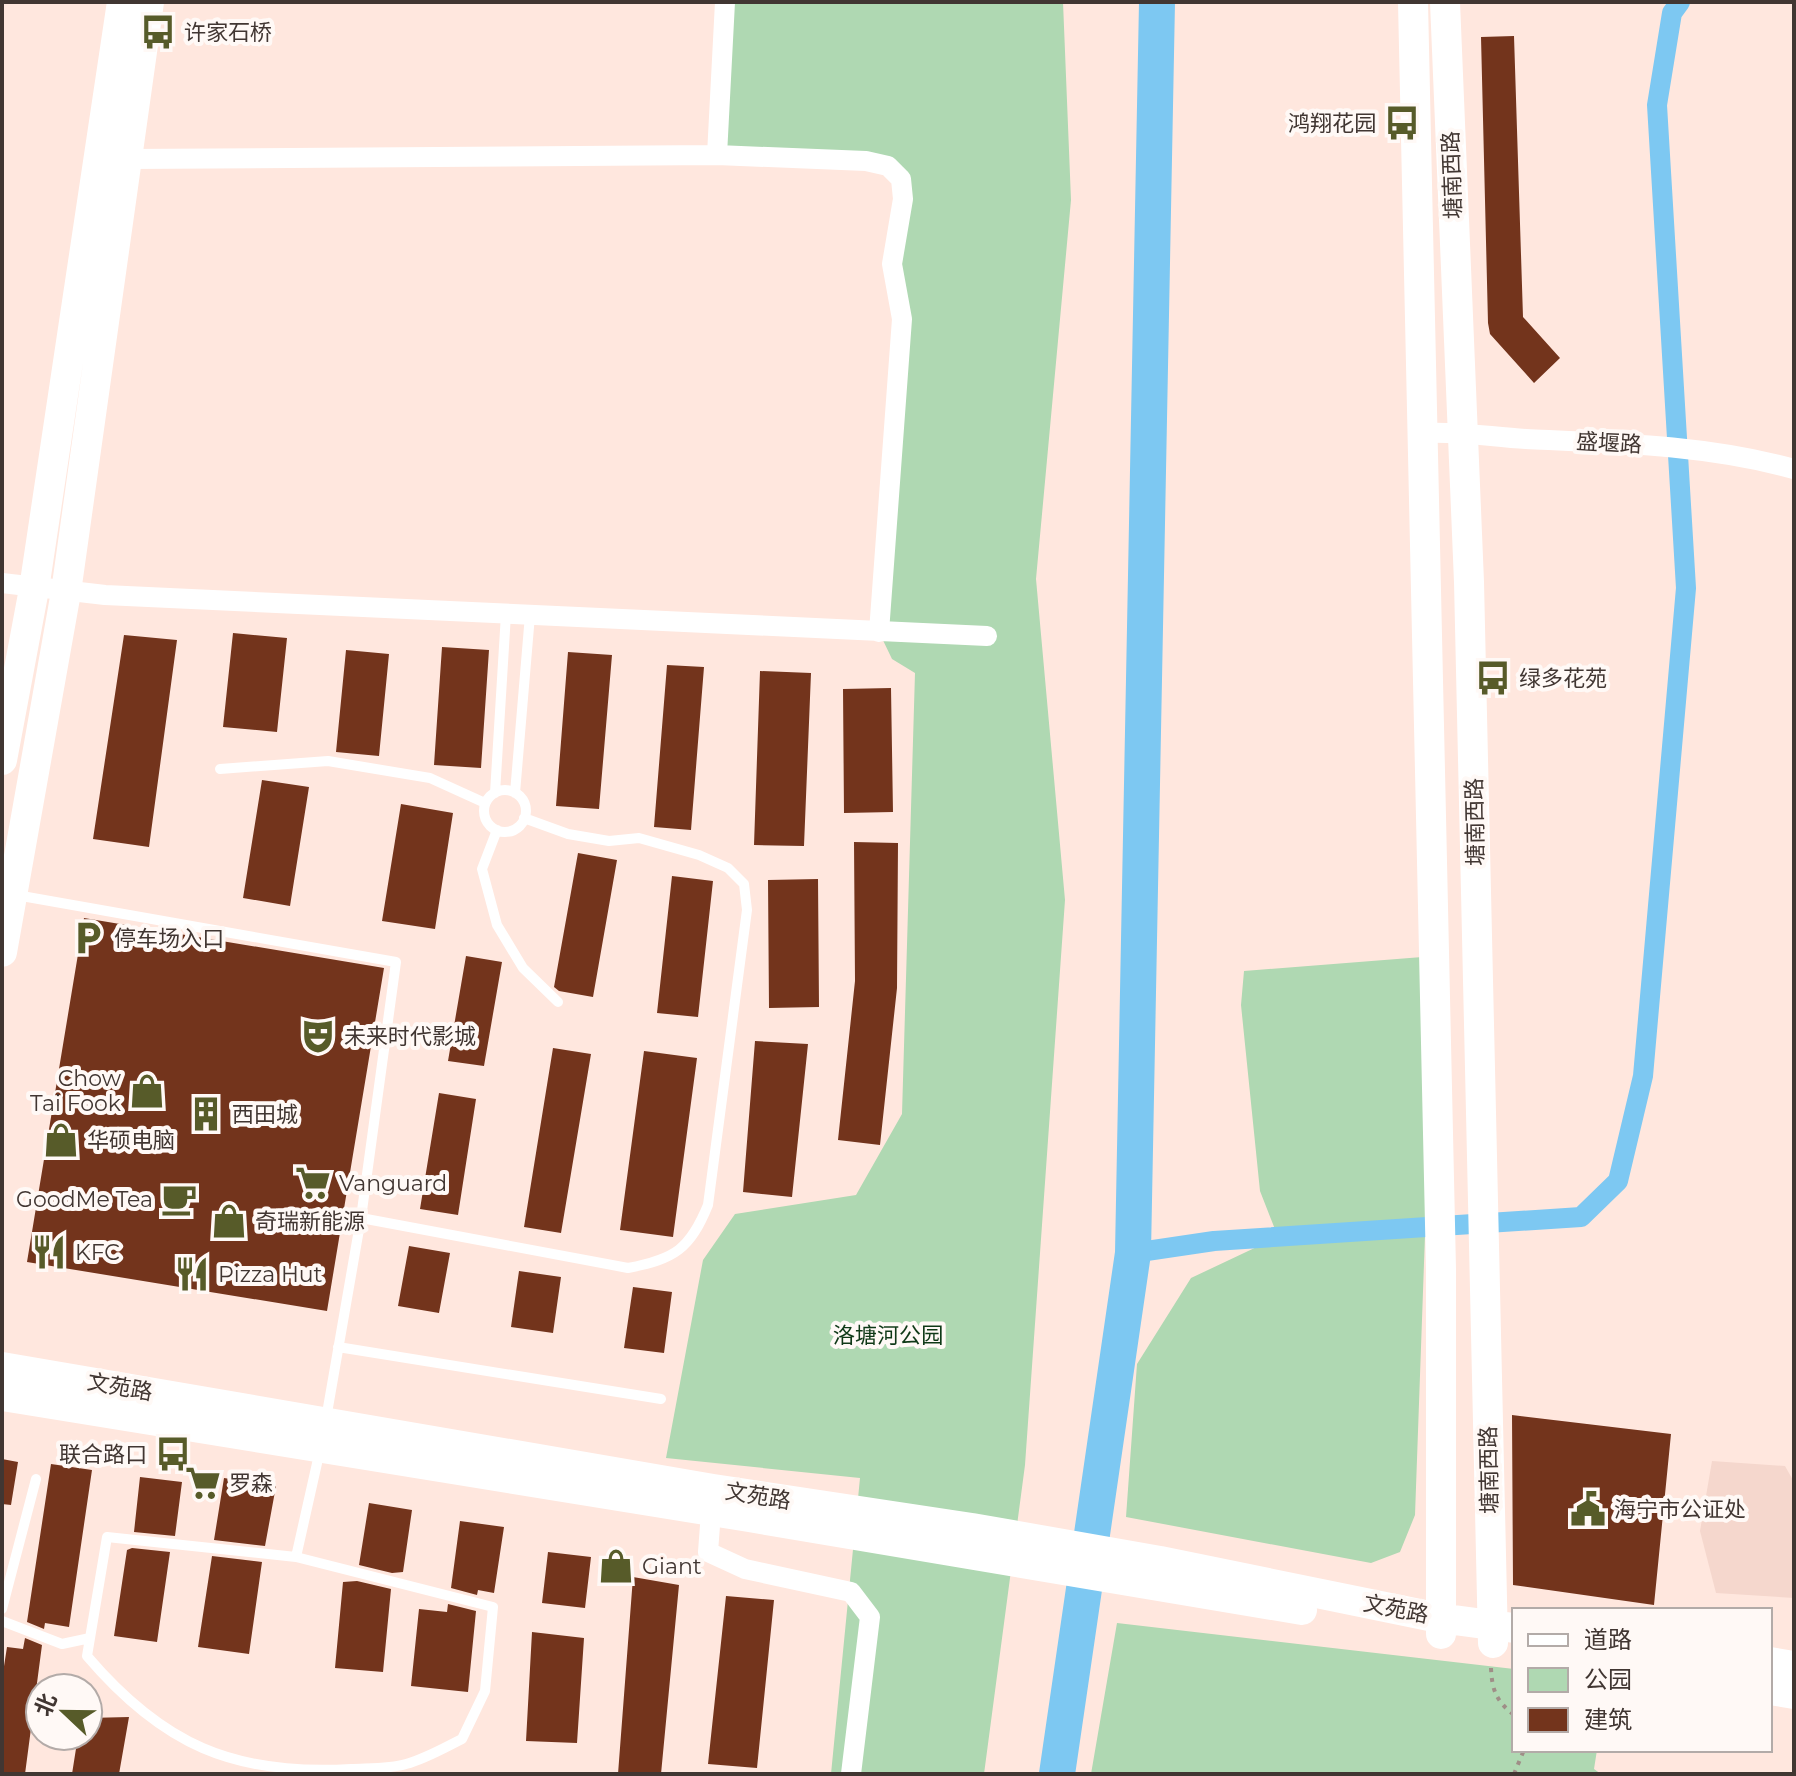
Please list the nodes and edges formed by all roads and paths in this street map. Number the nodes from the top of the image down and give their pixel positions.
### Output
1 (122, 2) edge
2 (149, 2) edge
3 (725, 2) edge
4 (1413, 2) edge
5 (1445, 2) edge
6 (717, 155) junction
7 (127, 159) junction
8 (1463, 430) junction
9 (1423, 433) junction
10 (1794, 469) edge
11 (2, 583) edge
12 (34, 589) junction
13 (66, 592) junction
14 (506, 614) junction
15 (530, 615) junction
16 (879, 632) junction
17 (987, 636) dead end
18 (2, 760) edge
19 (220, 769) dead end
20 (495, 793) junction
21 (515, 793) junction
22 (485, 803) junction
23 (524, 818) junction
24 (497, 830) junction
25 (7, 894) edge
26 (2, 952) edge
27 (558, 1002) dead end
28 (361, 1218) junction
29 (338, 1347) junction
30 (2, 1367) edge
31 (2, 1396) edge
32 (661, 1399) dead end
33 (323, 1435) junction
34 (36, 1479) dead end
35 (712, 1499) junction
36 (296, 1557) junction
37 (2, 1609) edge
38 (2, 1621) edge
39 (1440, 1626) junction
40 (90, 1638) junction
41 (1501, 1642) edge
42 (1772, 1662) edge
43 (1794, 1666) edge
44 (1772, 1690) edge
45 (1794, 1694) edge
46 (1512, 1713) edge
47 (1523, 1752) edge
48 (851, 1774) edge
49 (1514, 1774) edge

1 - 12 main road
2 - 7 main road
3 - 6 street
4 - 9 main road, 塘南西路
5 - 8 main road, 塘南西路
6 - 7 street
6 - 16 street
7 - 13 main road
8 - 9 street, 盛堰路
8 - 10 street, 盛堰路
8 - 41 main road, 塘南西路
9 - 39 main road, 塘南西路
11 - 12 street
12 - 13 street
12 - 18 main road
13 - 14 street
13 - 25 main road
14 - 15 street
14 - 20 lane
15 - 16 street
15 - 21 lane
16 - 17 street
19 - 22 lane
20 - 21 lane
20 - 22 lane
21 - 23 lane
22 - 24 lane
23 - 24 lane
23 - 28 lane
24 - 27 lane
25 - 26 main road
25 - 28 lane
28 - 29 lane
29 - 32 lane
29 - 33 lane
30 - 33 main road, 文苑路
31 - 33 main road, 文苑路
33 - 35 main road, 文苑路
33 - 36 lane
34 - 37 lane
35 - 39 main road, 文苑路
35 - 48 street
36 - 40 lane
36 - 40 lane
38 - 40 lane
39 - 41 main road, 文苑路
41 - 46 path
42 - 43 main road
44 - 45 main road
47 - 49 path

